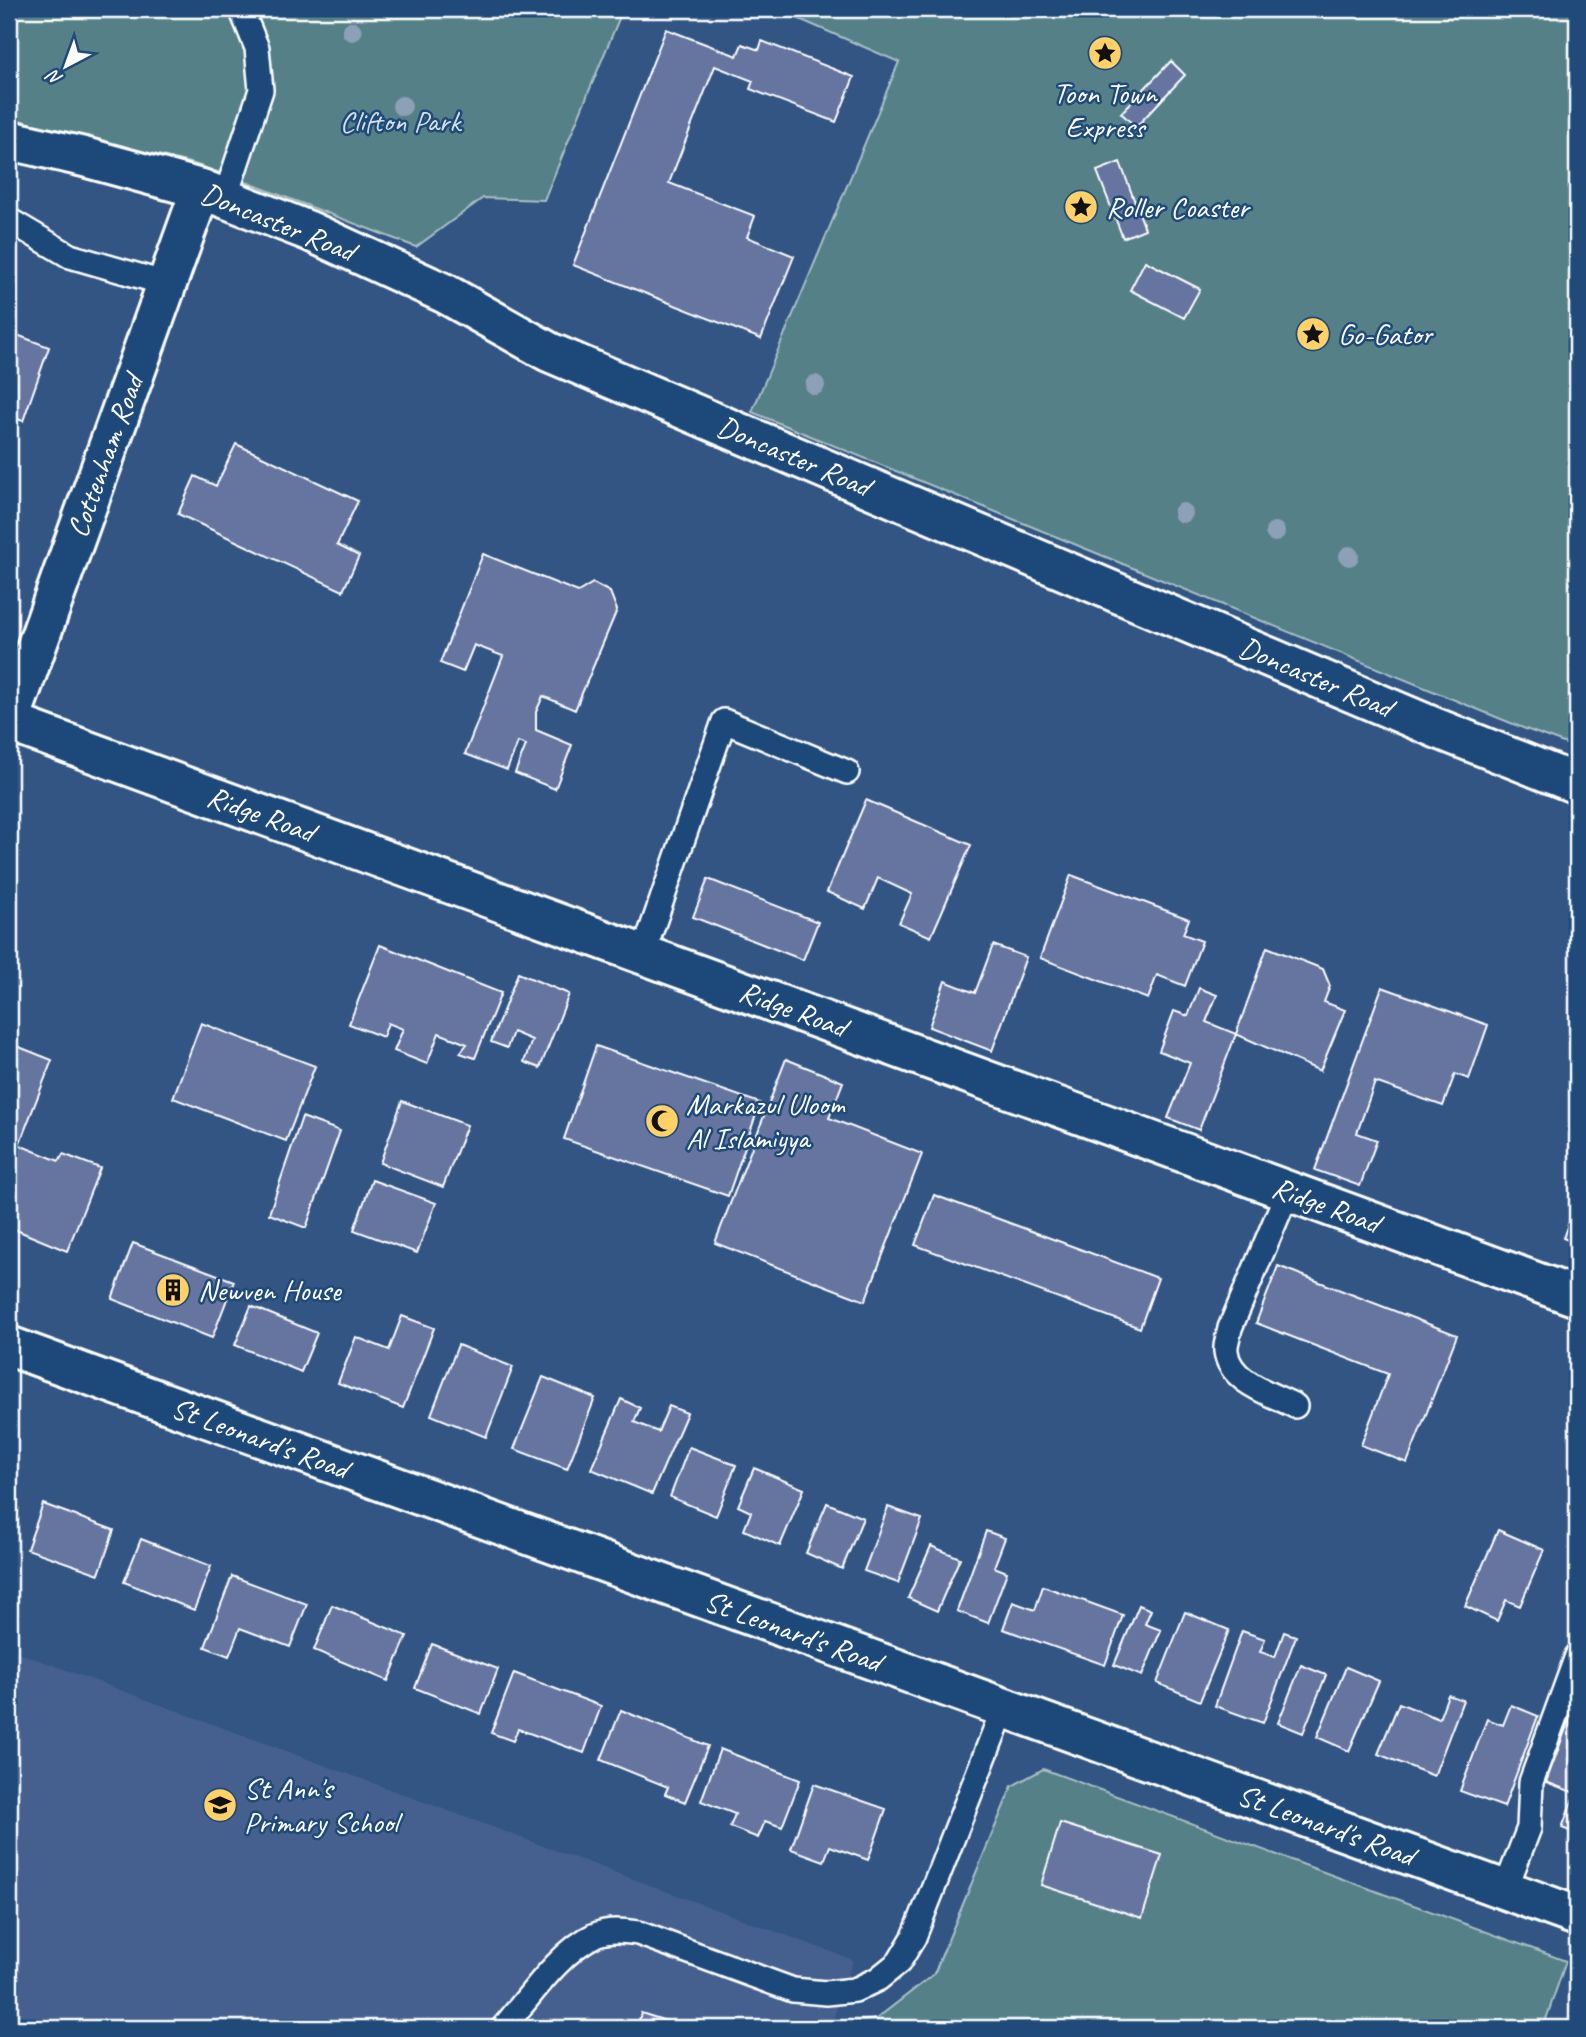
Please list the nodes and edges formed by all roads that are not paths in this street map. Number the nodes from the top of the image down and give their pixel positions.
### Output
1 (241, 9) edge
2 (9, 140) edge
3 (213, 194) junction
4 (9, 220) edge
5 (167, 284) junction
6 (9, 723) edge
7 (847, 772) dead end
8 (1577, 784) edge
9 (643, 954) junction
10 (1288, 1191) junction
11 (1577, 1297) edge
12 (9, 1346) edge
13 (1295, 1406) dead end
14 (1577, 1657) edge
15 (1004, 1707) junction
16 (1505, 1890) junction
17 (1577, 1916) edge
18 (503, 2028) edge

1 - 3 lane
2 - 3 street, Doncaster Road
3 - 5 street, Cottenham Road
3 - 8 street, Doncaster Road
4 - 5 lane
5 - 6 street, Cottenham Road
6 - 9 street, Ridge Road
7 - 9 lane
9 - 10 street, Ridge Road
10 - 11 street, Ridge Road
10 - 13 lane
12 - 15 street, St Leonard's Road
14 - 16 lane
15 - 16 street, St Leonard's Road
15 - 18 lane
16 - 17 street, St Leonard's Road

